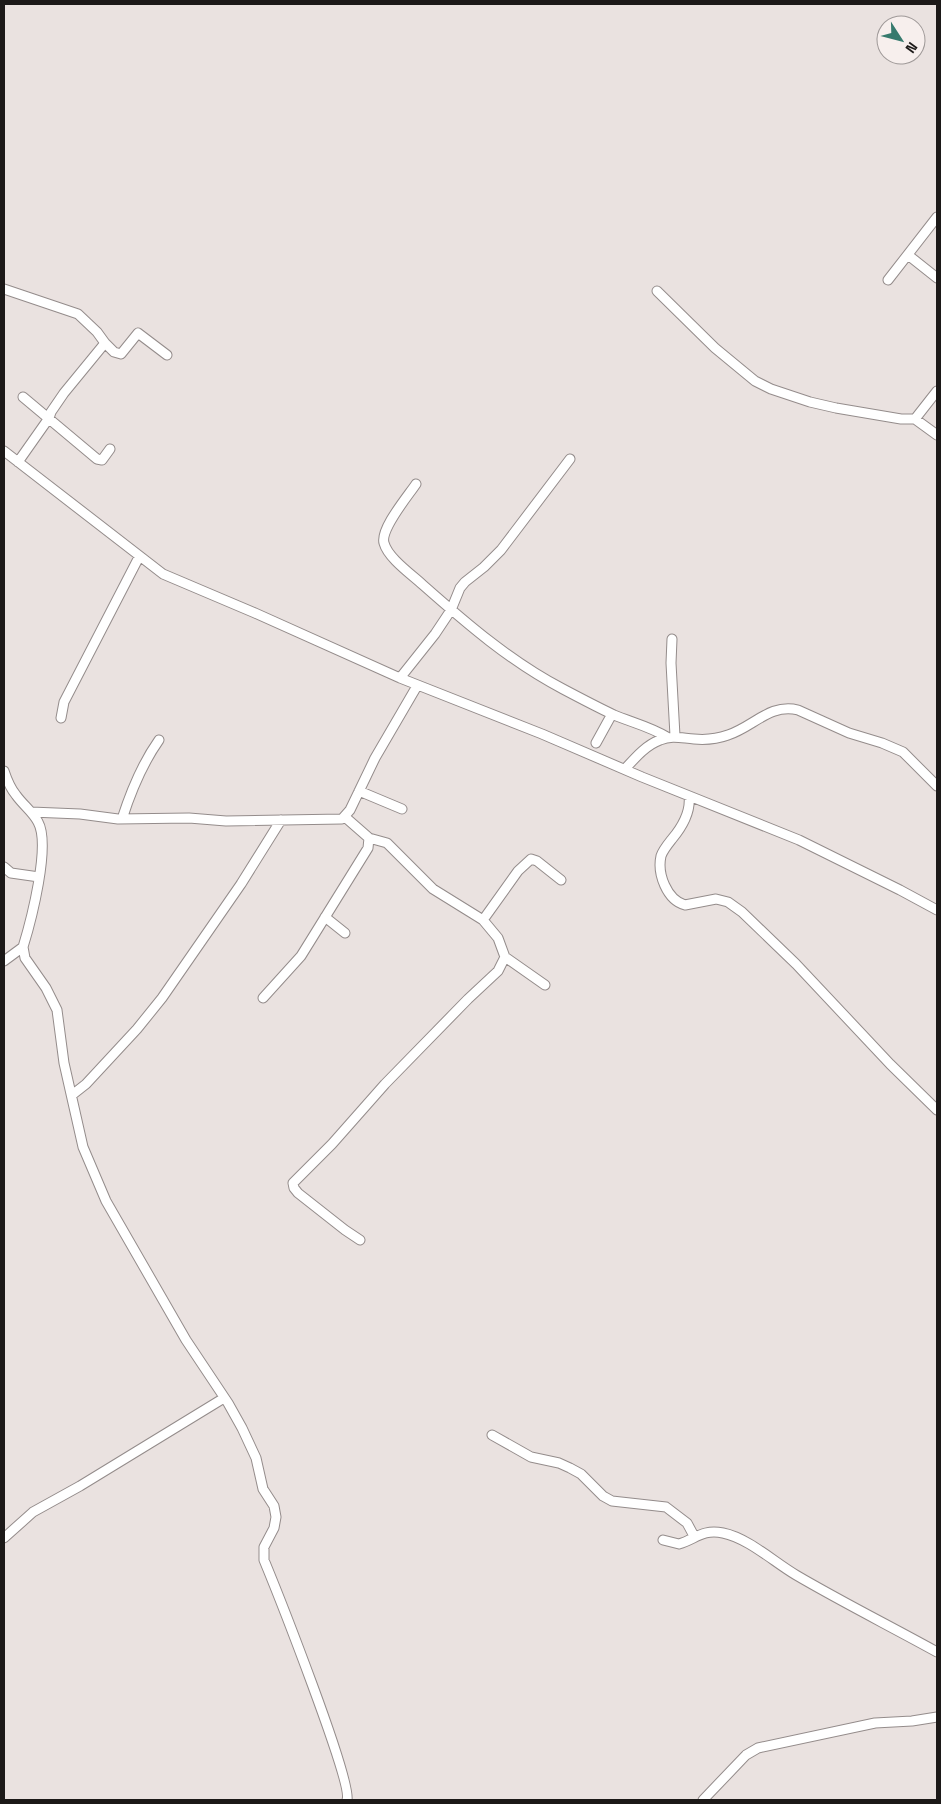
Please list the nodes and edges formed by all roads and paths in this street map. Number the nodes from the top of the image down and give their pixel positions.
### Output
1 (937, 217) edge
2 (908, 255) junction
3 (937, 277) edge
4 (888, 280) dead end
5 (4, 288) edge
6 (657, 291) dead end
7 (105, 343) junction
8 (167, 354) dead end
9 (937, 392) edge
10 (22, 397) dead end
11 (49, 418) junction
12 (915, 418) junction
13 (937, 435) edge
14 (110, 449) dead end
15 (4, 451) edge
16 (570, 459) dead end
17 (18, 462) junction
18 (416, 484) dead end
19 (140, 557) junction
20 (450, 610) junction
21 (672, 639) dead end
22 (400, 678) junction
23 (417, 686) junction
24 (612, 714) junction
25 (61, 718) dead end
26 (671, 737) junction
27 (159, 740) dead end
28 (596, 743) dead end
29 (625, 769) junction
30 (4, 771) edge
31 (937, 786) edge
32 (359, 791) junction
33 (689, 796) junction
34 (402, 809) dead end
35 (31, 812) junction
36 (345, 818) junction
37 (122, 819) junction
38 (281, 820) junction
39 (369, 838) junction
40 (4, 867) edge
41 (39, 877) junction
42 (561, 880) dead end
43 (937, 910) edge
44 (325, 917) junction
45 (483, 920) junction
46 (345, 933) dead end
47 (23, 947) junction
48 (505, 958) junction
49 (4, 961) edge
50 (545, 985) dead end
51 (264, 998) dead end
52 (72, 1095) junction
53 (937, 1110) edge
54 (360, 1240) dead end
55 (224, 1398) junction
56 (492, 1435) dead end
57 (694, 1536) junction
58 (4, 1538) edge
59 (663, 1540) dead end
60 (937, 1652) edge
61 (937, 1716) edge
62 (347, 1800) edge
63 (703, 1800) edge

1 - 2 street
2 - 3 street
2 - 4 street
5 - 7 street
6 - 12 street
7 - 8 street
7 - 11 street
9 - 12 street
10 - 11 street
11 - 14 street
11 - 17 street
12 - 13 street
15 - 17 street
16 - 20 street
17 - 19 street
18 - 20 street
19 - 22 street
19 - 25 street
20 - 22 street
20 - 24 street
21 - 26 street
22 - 23 street
23 - 29 street
23 - 32 street
24 - 26 street
24 - 28 street
26 - 29 street
26 - 31 street
27 - 37 street
29 - 33 street
30 - 35 street
32 - 34 street
32 - 36 street
33 - 43 street
33 - 53 street
35 - 37 street
35 - 41 street
36 - 38 street
36 - 39 street
37 - 38 street
38 - 52 street
39 - 44 street
39 - 45 street
40 - 41 street
41 - 47 street
42 - 45 street
44 - 46 street
44 - 51 street
45 - 48 street
47 - 49 street
47 - 52 street
48 - 50 street
48 - 54 street
52 - 55 street
55 - 58 street
55 - 62 street
56 - 57 street
57 - 59 street
57 - 60 street
61 - 63 street

